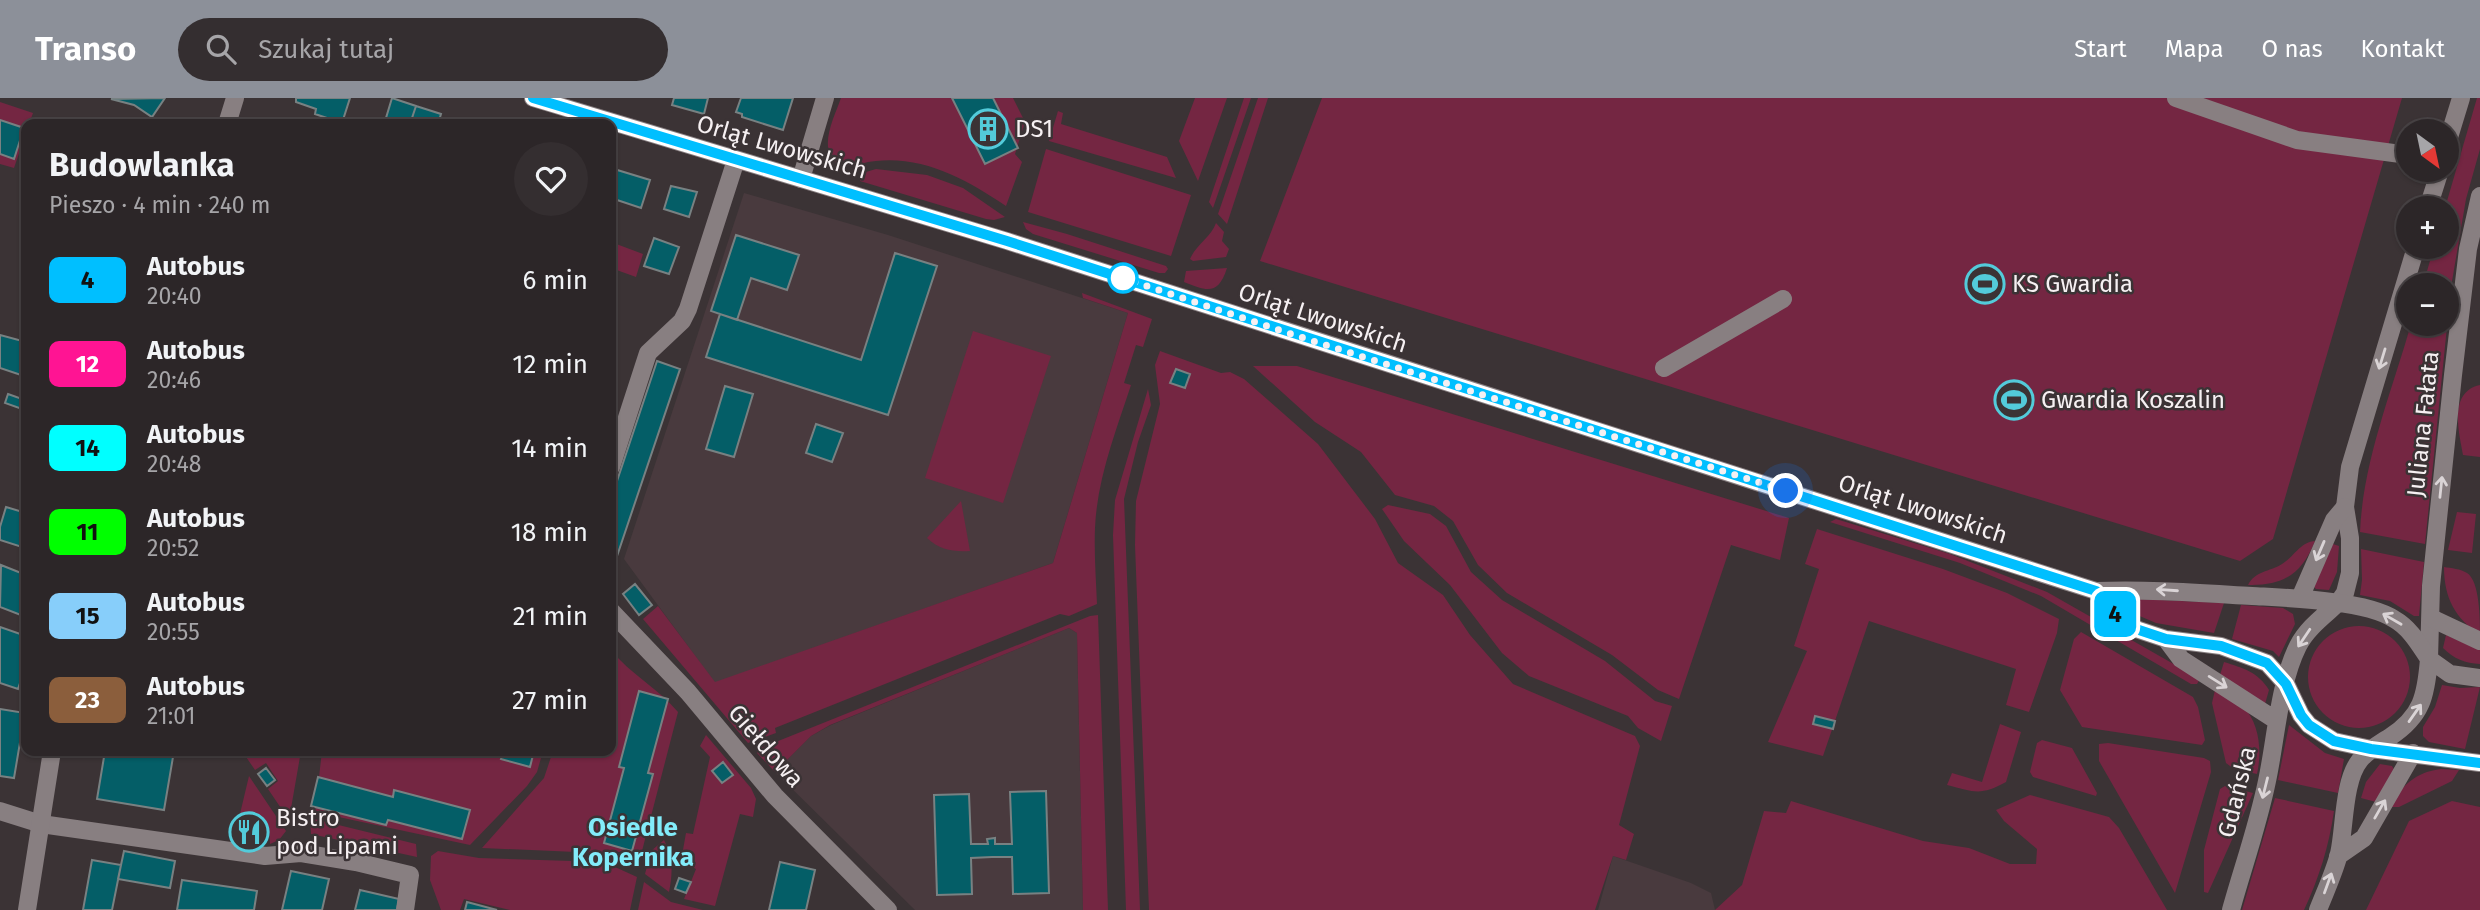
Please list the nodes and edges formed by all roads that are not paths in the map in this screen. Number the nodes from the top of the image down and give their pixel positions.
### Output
1 (235, 98) edge
2 (533, 98) edge
3 (825, 98) edge
4 (2176, 98) edge
5 (2461, 98) edge
6 (229, 119) edge
7 (602, 119) edge
8 (2455, 119) edge
9 (616, 123) edge
10 (2396, 153) edge
11 (736, 160) junction
12 (801, 179) junction
13 (2480, 196) edge
14 (2412, 259) edge
15 (1783, 299) dead end
16 (1664, 369) dead end
17 (616, 452) edge
18 (2345, 507) junction
19 (2096, 591) junction
20 (2300, 598) junction
21 (2338, 603) junction
22 (616, 616) edge
23 (2431, 618) junction
24 (2166, 639) junction
25 (2480, 642) edge
26 (2429, 659) junction
27 (2480, 678) edge
28 (2286, 684) junction
29 (2277, 721) junction
30 (2371, 749) junction
31 (2413, 753) junction
32 (51, 756) edge
33 (2480, 763) edge
34 (0, 811) edge
35 (41, 824) junction
36 (2338, 856) junction
37 (27, 910) edge
38 (405, 910) edge
39 (888, 910) edge
40 (2231, 910) edge
41 (2318, 910) edge

1 - 6 main road
2 - 7 main road, Orląt Lwowskich
3 - 12 main road
4 - 10 main road
5 - 8 main road
9 - 11 main road, Orląt Lwowskich
11 - 12 main road, Orląt Lwowskich
11 - 17 main road
12 - 19 main road, Orląt Lwowskich
23 -> 13 main road, Juliana Fałata
14 -> 18 main road, Juliana Fałata
15 - 16 main road
18 -> 20 main road
18 - 21 main road, Juliana Fałata
20 -> 19 main road, Orląt Lwowskich
19 - 24 main road
20 - 21 main road, Orląt Lwowskich
26 -> 21 main road
21 -> 28 main road
22 - 39 main road, Giełdowa
23 - 25 main road
23 - 26 main road, Juliana Fałata
24 - 28 main road
24 -> 29 main road
26 - 27 main road
30 -> 26 main road
28 - 29 main road, Gdańska
28 - 30 main road
29 -> 40 main road, Gdańska
30 - 31 main road
30 - 36 main road
31 - 33 main road
36 -> 31 main road
32 - 35 main road
34 - 35 main road
35 - 37 main road
35 - 38 main road
41 -> 36 main road

